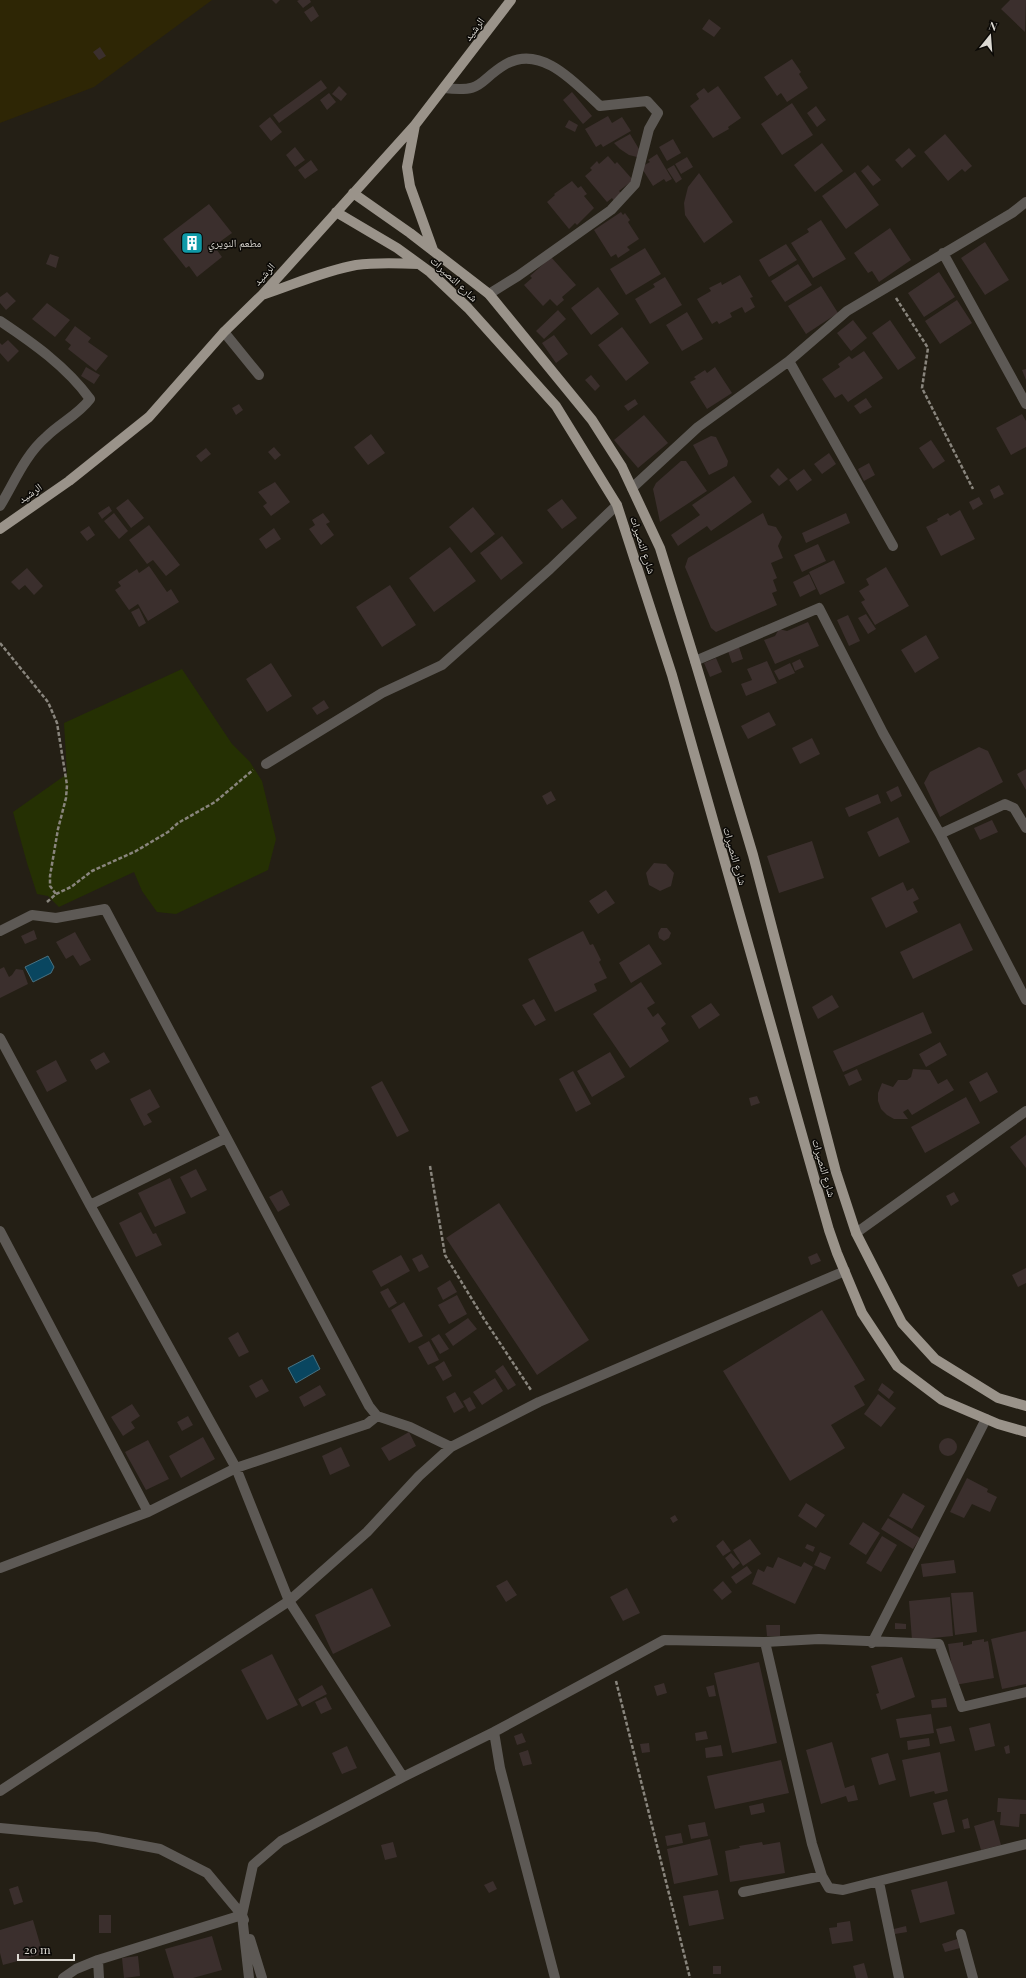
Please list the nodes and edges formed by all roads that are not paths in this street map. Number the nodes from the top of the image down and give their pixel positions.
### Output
1 (510, 0) edge
2 (444, 88) junction
3 (415, 125) junction
4 (353, 193) junction
5 (1026, 202) edge
6 (336, 212) junction
7 (433, 250) junction
8 (943, 253) junction
9 (419, 264) junction
10 (489, 294) junction
11 (262, 295) junction
12 (0, 321) edge
13 (224, 332) junction
14 (788, 362) junction
15 (259, 375) dead end
16 (1026, 404) edge
17 (632, 488) junction
18 (617, 505) junction
19 (0, 506) edge
20 (0, 529) edge
21 (893, 546) dead end
22 (695, 661) junction
23 (266, 764) road end
24 (1026, 828) edge
25 (940, 834) junction
26 (0, 931) edge
27 (1026, 1000) edge
28 (0, 1038) edge
29 (1026, 1111) edge
30 (226, 1138) junction
31 (90, 1205) junction
32 (0, 1231) edge
33 (856, 1233) junction
34 (845, 1270) junction
35 (1026, 1406) edge
36 (377, 1416) junction
37 (986, 1419) junction
38 (1026, 1432) edge
39 (451, 1447) junction
40 (236, 1468) junction
41 (148, 1512) junction
42 (0, 1568) edge
43 (289, 1601) junction
44 (765, 1642) junction
45 (872, 1643) junction
46 (1026, 1692) edge
47 (494, 1732) junction
48 (403, 1777) junction
49 (0, 1791) edge
50 (0, 1828) edge
51 (1026, 1844) edge
52 (822, 1876) junction
53 (879, 1882) junction
54 (743, 1892) dead end
55 (242, 1915) junction
56 (961, 1934) dead end
57 (98, 1960) junction
58 (63, 1978) edge
59 (99, 1978) edge
60 (249, 1978) edge
61 (262, 1978) edge
62 (555, 1978) edge
63 (899, 1978) edge
64 (974, 1978) edge

1 - 2 main road, الرشيد
2 - 3 main road, الرشيد
2 - 10 street
3 - 4 main road, الرشيد
3 - 7 main road, شارع النصيرات
4 - 6 main road, الرشيد
4 - 7 main road, شارع النصيرات
5 - 8 street
6 - 9 main road, شارع النصيرات
6 - 11 main road, الرشيد
7 - 10 main road, شارع النصيرات
8 - 14 street
8 - 16 street
9 - 11 main road, شارع النصيرات
9 - 18 main road, شارع النصيرات
10 - 17 main road, شارع النصيرات
11 - 13 main road, الرشيد
12 - 19 street
13 - 15 street
13 - 20 main road, الرشيد
14 - 17 street
14 - 21 street
17 - 22 main road, شارع النصيرات
18 - 23 street
18 - 34 main road, شارع النصيرات
22 - 25 street
22 - 33 main road, شارع النصيرات
24 - 25 street
25 - 27 street
26 - 30 street
28 - 31 street
29 - 33 street
30 - 31 street
30 - 36 street
31 - 40 street
32 - 41 street
33 - 35 main road, شارع النصيرات
34 - 37 main road, شارع النصيرات
34 - 39 street
36 - 39 street
36 - 40 street
37 - 38 main road, شارع النصيرات
37 - 45 street
39 - 43 street
40 - 41 street
40 - 43 street
41 - 42 street
43 - 48 street
43 - 49 street
44 - 45 street
44 - 47 street
44 - 52 street
45 - 46 street
47 - 48 street
47 - 62 street
48 - 55 street
50 - 55 street
51 - 53 street
52 - 53 street
52 - 54 street
53 - 63 street
55 - 57 street
55 - 60 street
55 - 61 street
56 - 64 street
57 - 58 street
57 - 59 street

